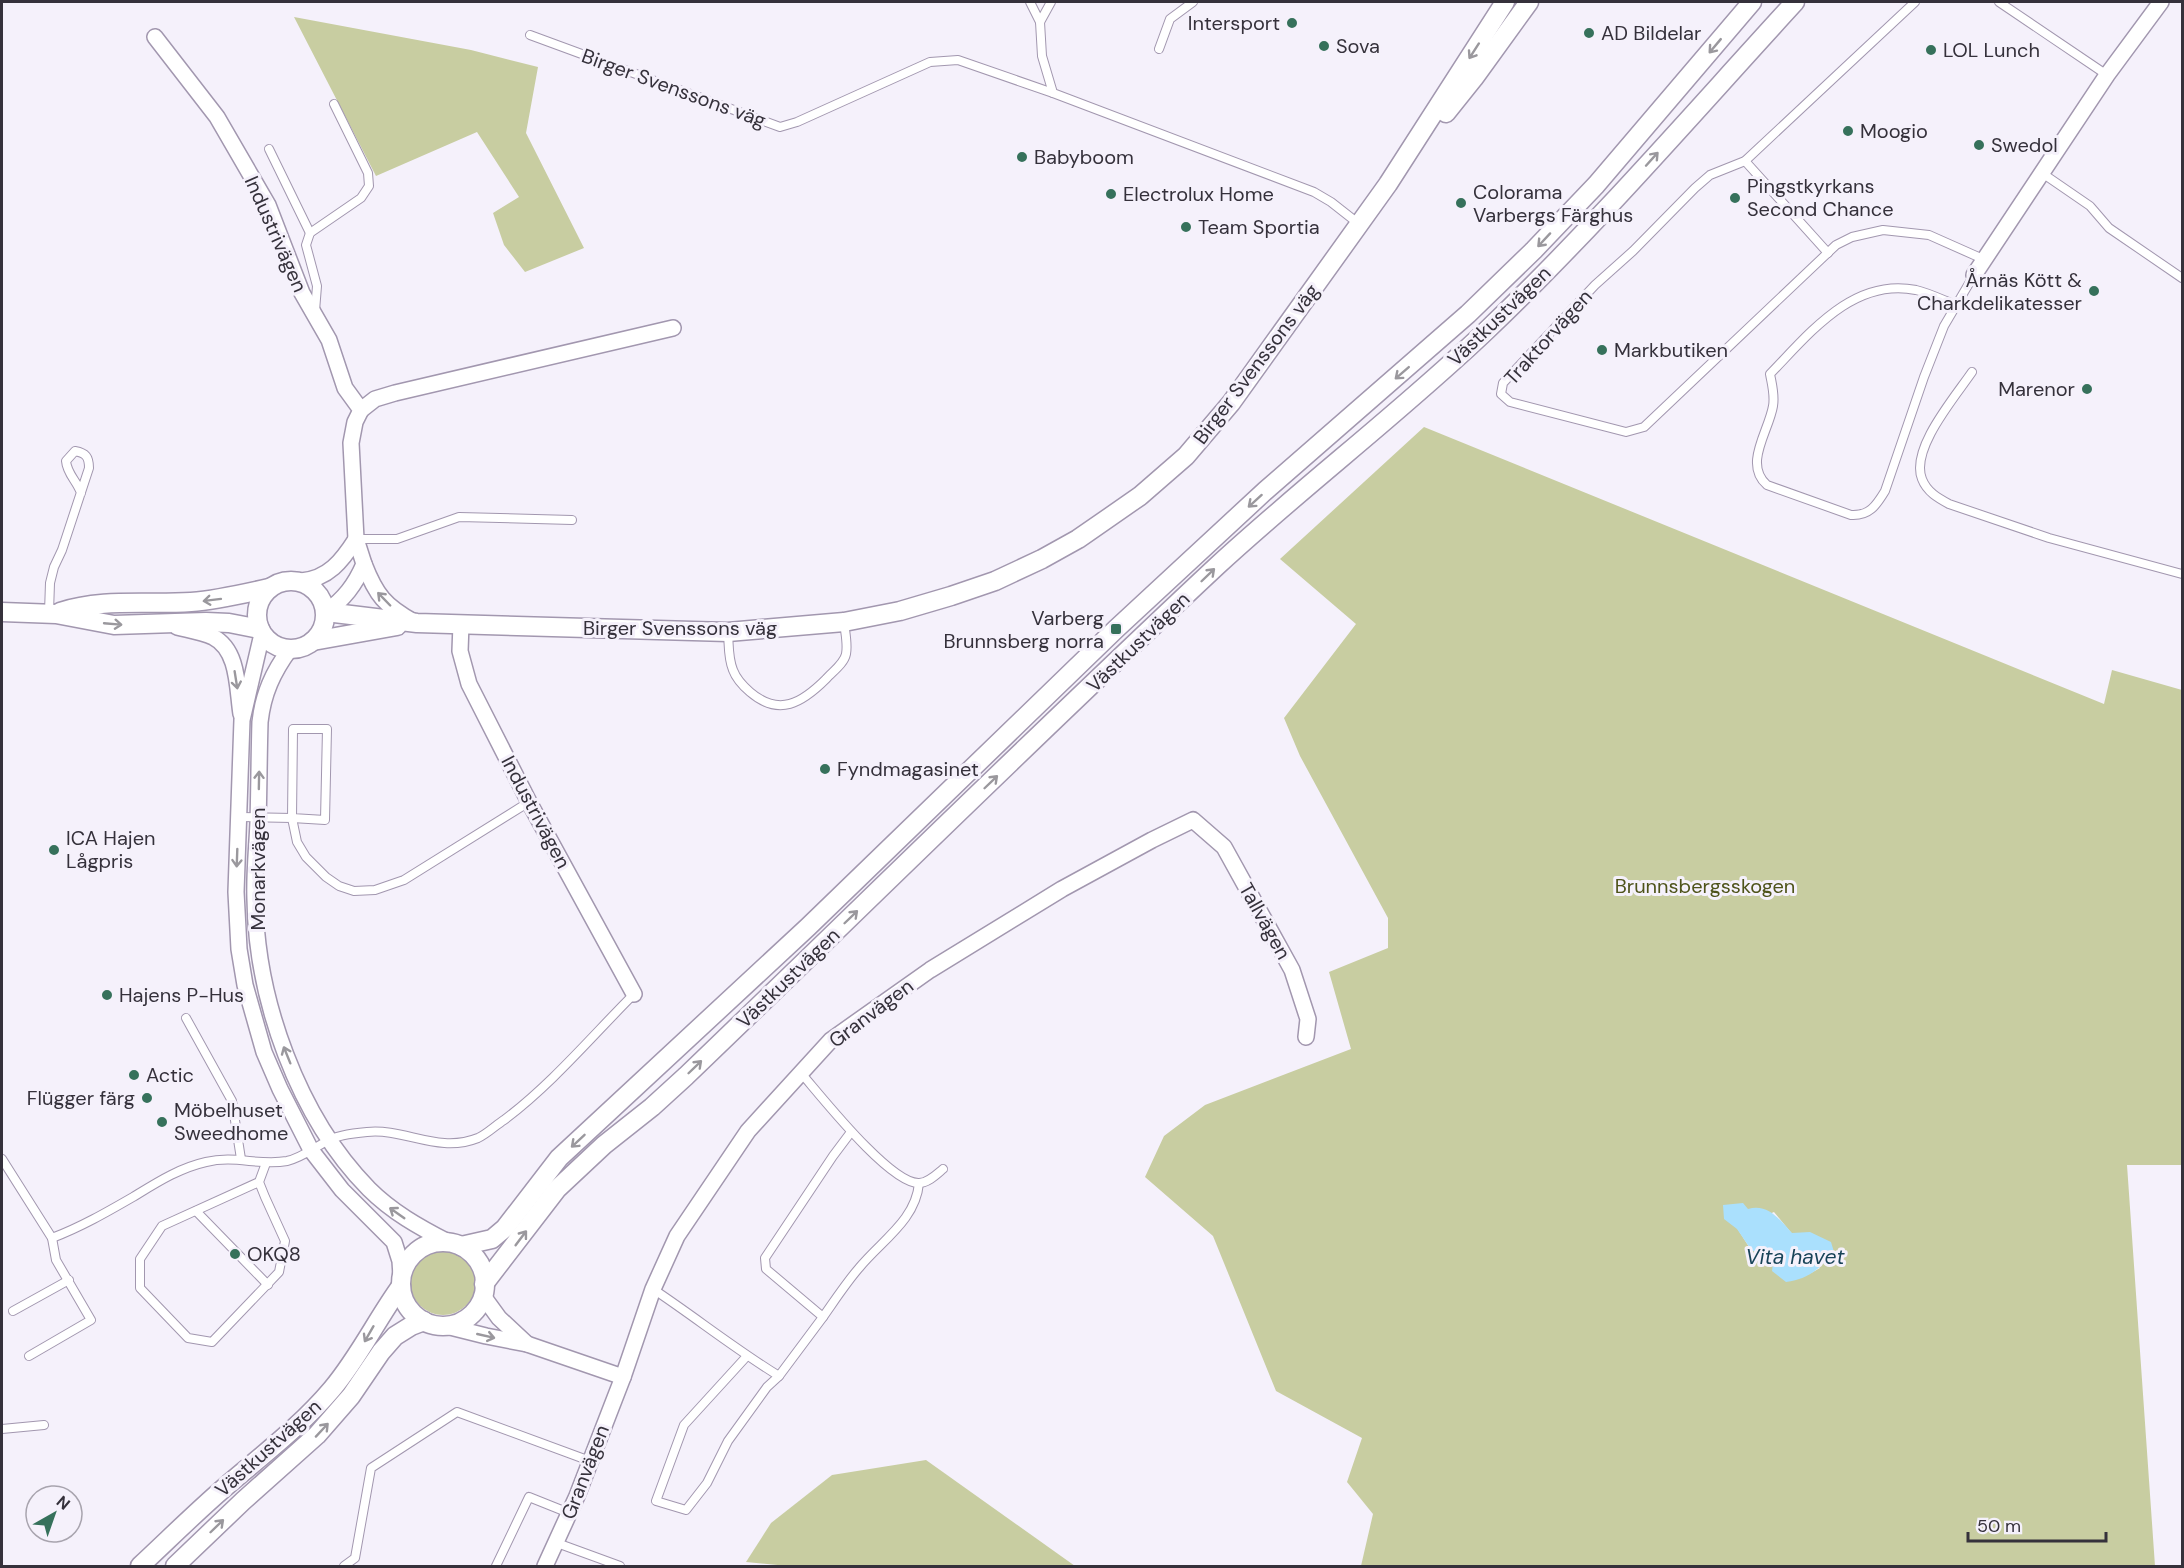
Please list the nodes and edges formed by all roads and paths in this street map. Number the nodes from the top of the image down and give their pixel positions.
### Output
1 (1030, 2) edge
2 (1051, 2) edge
3 (1193, 2) edge
4 (1505, 2) edge
5 (1529, 2) edge
6 (1752, 2) edge
7 (1795, 2) edge
8 (1915, 2) edge
9 (1999, 2) edge
10 (2161, 2) edge
11 (1040, 22) junction
12 (530, 35) dead end
13 (155, 37) dead end
14 (1160, 49) dead end
15 (2107, 75) junction
16 (1053, 93) junction
17 (334, 104) dead end
18 (269, 149) dead end
19 (1745, 161) junction
20 (2042, 173) junction
21 (1388, 184) junction
22 (1359, 224) junction
23 (310, 233) junction
24 (1828, 253) junction
25 (1983, 259) junction
26 (1974, 275) joint
27 (2182, 276) edge
28 (1956, 305) junction
29 (315, 316) junction
30 (674, 328) dead end
31 (1971, 372) dead end
32 (361, 410) junction
33 (81, 493) junction
34 (572, 520) dead end
35 (356, 540) junction
36 (364, 564) junction
37 (2182, 574) edge
38 (300, 581) junction
39 (269, 588) junction
40 (2, 612) edge
41 (326, 612) junction
42 (52, 614) junction
43 (844, 622) junction
44 (417, 623) junction
45 (461, 624) junction
46 (165, 625) junction
47 (261, 632) junction
48 (728, 632) junction
49 (313, 641) junction
50 (290, 649) junction
51 (242, 720) junction
52 (529, 802) junction
53 (239, 817) junction
54 (258, 817) junction
55 (292, 818) junction
56 (1193, 820) joint
57 (633, 993) joint
58 (186, 1018) dead end
59 (1306, 1037) dead end
60 (801, 1073) junction
61 (851, 1132) junction
62 (330, 1139) junction
63 (311, 1150) junction
64 (2, 1159) edge
65 (241, 1159) junction
66 (266, 1162) junction
67 (943, 1169) dead end
68 (260, 1182) junction
69 (920, 1183) junction
70 (196, 1211) junction
71 (52, 1238) junction
72 (454, 1244) junction
73 (69, 1280) junction
74 (401, 1281) junction
75 (268, 1285) junction
76 (653, 1289) junction
77 (484, 1290) junction
78 (13, 1311) dead end
79 (823, 1317) junction
80 (424, 1321) junction
81 (446, 1326) junction
82 (527, 1344) junction
83 (29, 1356) dead end
84 (747, 1356) junction
85 (779, 1376) junction
86 (623, 1377) junction
87 (44, 1425) dead end
88 (2, 1429) edge
89 (590, 1461) junction
90 (569, 1513) junction
91 (557, 1542) junction
92 (140, 1566) edge
93 (176, 1566) edge
94 (344, 1566) edge
95 (496, 1566) edge
96 (545, 1566) edge
97 (620, 1566) edge

1 - 11 lane
2 - 11 lane
3 - 14 lane
4 -> 21 street, Birger Svenssons väg
5 - 21 street, Birger Svenssons väg
6 -> 72 street, Västkustvägen
77 -> 7 street, Västkustvägen
8 - 19 lane, Traktorvägen
9 - 15 lane
10 - 15 street
11 - 16 lane
12 - 16 lane, Birger Svenssons väg
13 - 29 street, Industrivägen
15 - 20 street
16 - 22 lane, Birger Svenssons väg
17 - 23 lane
18 - 23 lane
19 - 24 lane
19 - 24 lane, Traktorvägen
20 - 25 street
20 - 27 lane
21 - 22 street, Birger Svenssons väg
22 - 43 street, Birger Svenssons väg
23 - 29 lane
24 - 25 lane, Traktorvägen
25 - 26 street
26 - 28 lane
28 - 28 lane
29 - 32 street, Industrivägen
30 - 32 street
31 - 37 lane
32 - 35 street
33 - 33 lane
33 - 42 lane
34 - 35 lane
35 - 36 street
35 - 38 street
36 - 41 street
44 -> 36 street
38 - 39 street
38 - 41 street
39 -> 42 street
39 - 47 street
40 - 42 street
41 - 44 street, Birger Svenssons väg
41 - 49 street
42 -> 46 street
43 - 48 street, Birger Svenssons väg
43 - 48 lane
44 - 45 street, Birger Svenssons väg
44 - 49 street, Birger Svenssons väg
45 - 48 street, Birger Svenssons väg
45 - 52 street, Industrivägen
46 - 47 street
46 -> 51 street, Monarkvägen
47 - 50 street
47 - 51 street, Monarkvägen
49 - 50 street, Birger Svenssons väg
54 -> 50 street, Monarkvägen
51 - 53 street, Monarkvägen
52 - 55 lane
52 - 57 street, Industrivägen
53 - 54 lane
53 -> 63 street, Monarkvägen
54 - 55 lane
62 -> 54 street, Monarkvägen
55 - 55 lane
56 - 59 street, Tallvägen
56 - 60 street, Granvägen
57 - 62 lane
58 - 65 lane
60 - 61 lane
60 - 76 street, Granvägen
61 - 69 lane
61 - 79 lane
62 - 63 lane
72 -> 62 street, Monarkvägen
63 - 66 lane
63 - 74 street, Monarkvägen
64 - 71 lane
65 - 66 lane
65 - 71 lane
66 - 68 lane
67 - 69 lane
68 - 70 lane
68 - 75 lane
69 - 79 lane
70 - 75 lane
70 - 75 lane
71 - 73 lane
72 - 74 street
72 - 77 street
73 - 78 lane
73 - 83 lane
74 - 80 street
74 -> 92 street, Västkustvägen
76 - 84 lane
76 - 86 street, Granvägen
77 - 81 street
77 - 82 street
79 - 85 lane
80 - 81 street
93 -> 80 street, Västkustvägen
81 -> 82 street
82 - 86 street
84 - 85 lane
84 - 85 lane
86 - 89 street, Granvägen
87 - 88 lane
89 - 90 street, Granvägen
89 - 94 lane
90 - 91 street, Granvägen
90 - 95 lane
91 - 96 street, Granvägen
91 - 97 lane

